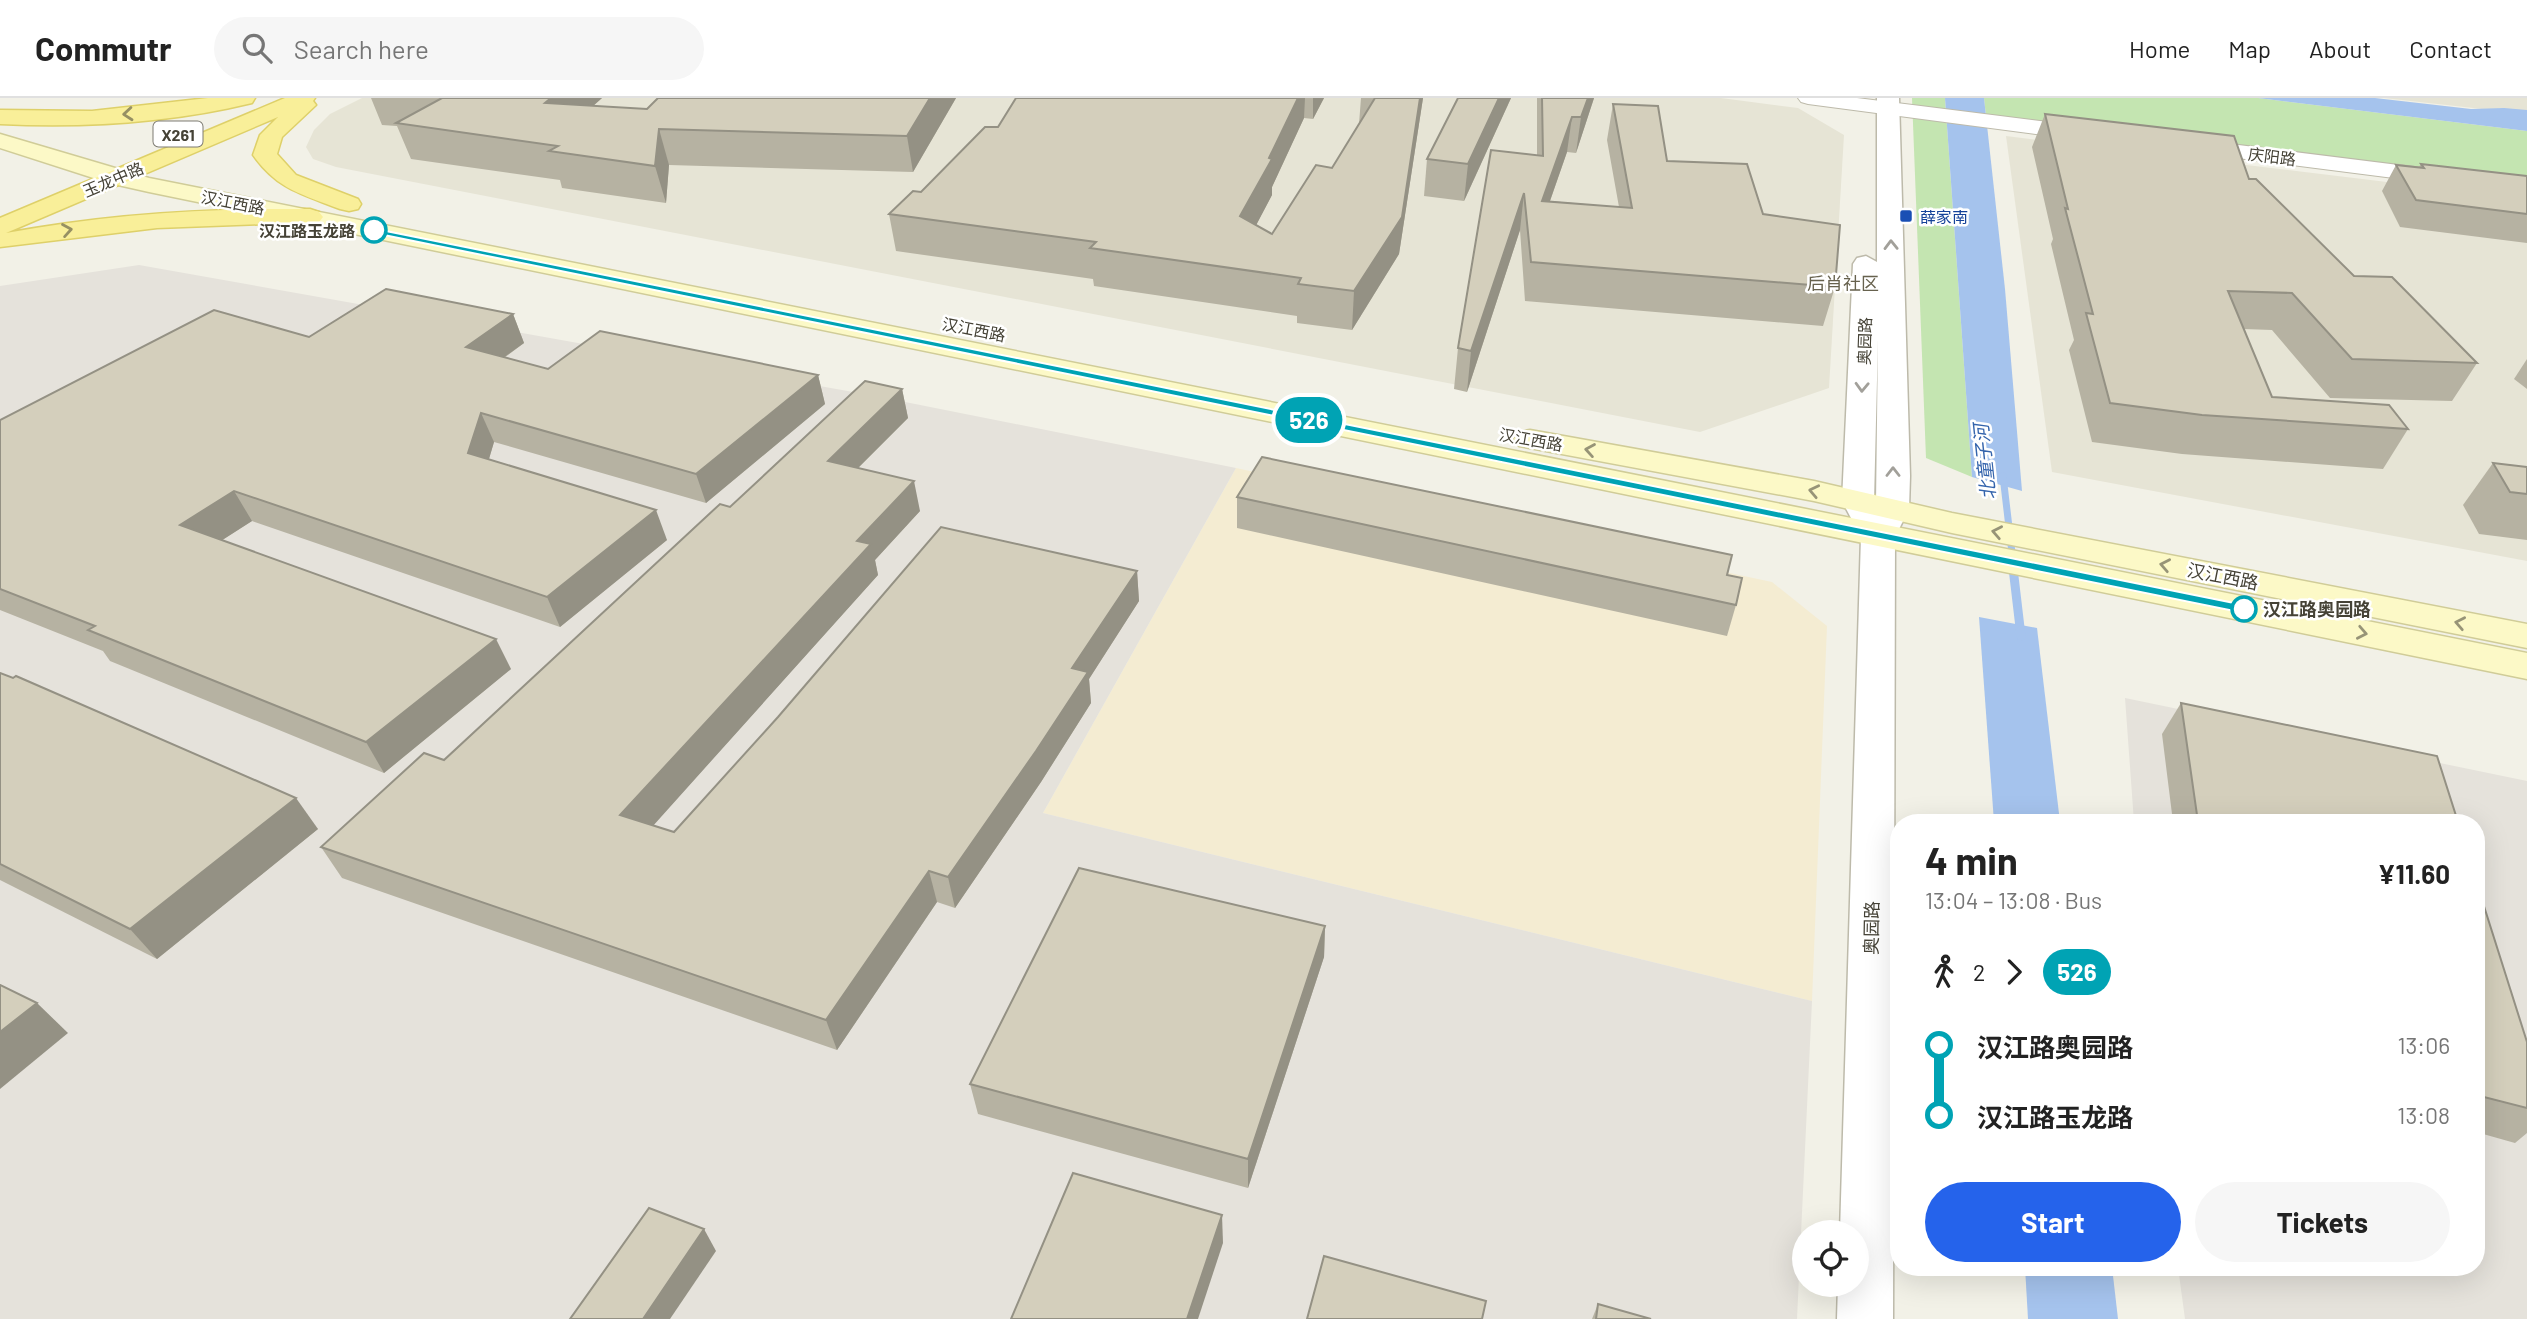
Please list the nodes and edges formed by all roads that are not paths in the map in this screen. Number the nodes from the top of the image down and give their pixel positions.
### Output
1 (244, 98) edge
2 (264, 98) edge
3 (304, 98) edge
4 (315, 98) edge
5 (1808, 98) edge
6 (1880, 103) edge
7 (0, 118) edge
8 (2105, 136) edge
9 (0, 141) edge
10 (2172, 144) edge
11 (151, 163) junction
12 (111, 168) junction
13 (2527, 188) edge
14 (349, 204) junction
15 (0, 209) edge
16 (310, 217) junction
17 (0, 227) edge
18 (0, 243) edge
19 (1876, 516) junction
20 (2048, 556) junction
21 (2527, 636) edge
22 (2527, 666) edge
23 (1864, 1319) edge

1 -> 7 main road
2 - 12 main road, 玉龙中路 / X261
3 - 11 main road, 玉龙中路
4 - 14 main road
5 - 6 street
6 - 8 street
6 - 19 street, 奥园路
7 - 12 main road, 汉江西路
9 - 12 main road, 汉江西路
10 - 13 street, 庆阳路
11 - 12 main road, 汉江西路
11 - 14 main road, 汉江西路
12 - 15 main road, 玉龙中路
12 - 16 main road, 汉江西路
12 - 17 main road, 玉龙中路
19 -> 14 main road, 汉江西路
18 -> 16 main road
16 - 19 main road, 汉江西路
19 - 20 main road, 汉江西路
19 - 23 street, 奥园路
21 -> 20 main road, 汉江西路
20 -> 22 main road, 汉江西路

